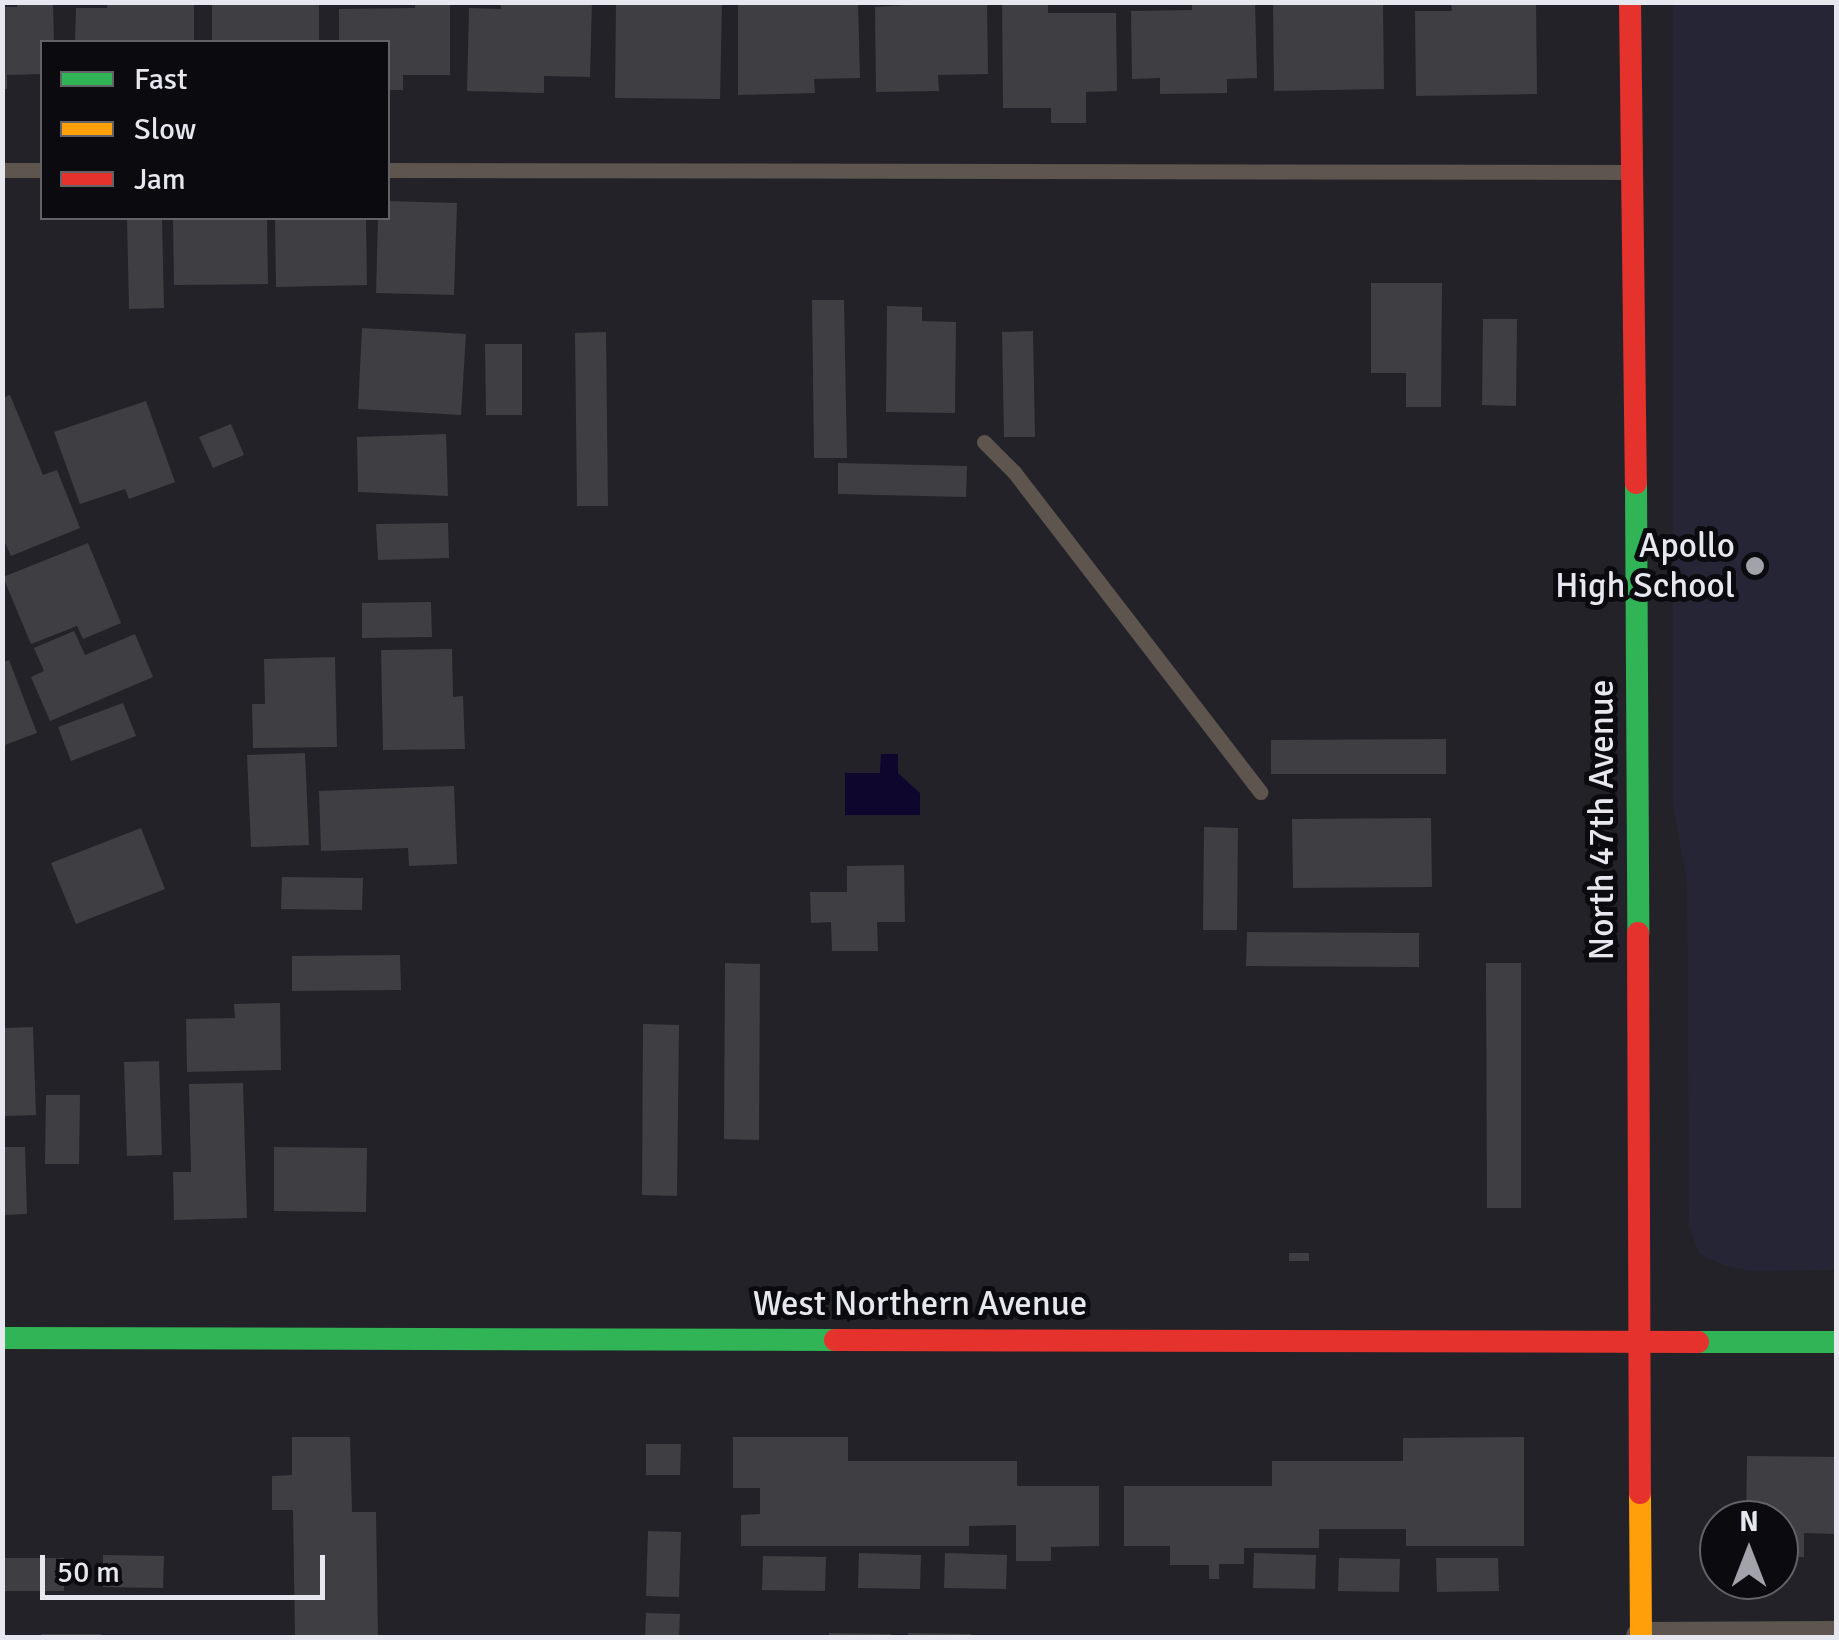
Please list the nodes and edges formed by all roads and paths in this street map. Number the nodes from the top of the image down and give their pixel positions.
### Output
1 (1630, 2) edge
2 (2, 170) edge
3 (40, 170) edge
4 (390, 170) edge
5 (1634, 172) junction
6 (984, 442) dead end
7 (1260, 792) dead end
8 (2, 1338) edge
9 (1638, 1341) junction
10 (1836, 1342) edge
11 (1836, 1636) edge
12 (1641, 1637) edge

1 - 5 main road, North 47th Avenue
2 - 3 lane
4 - 5 lane
5 - 9 main road, North 47th Avenue
6 - 7 lane
8 - 9 main road, West Northern Avenue
9 - 10 main road, West Northern Avenue
9 - 12 main road, North 47th Avenue
11 - 12 street

